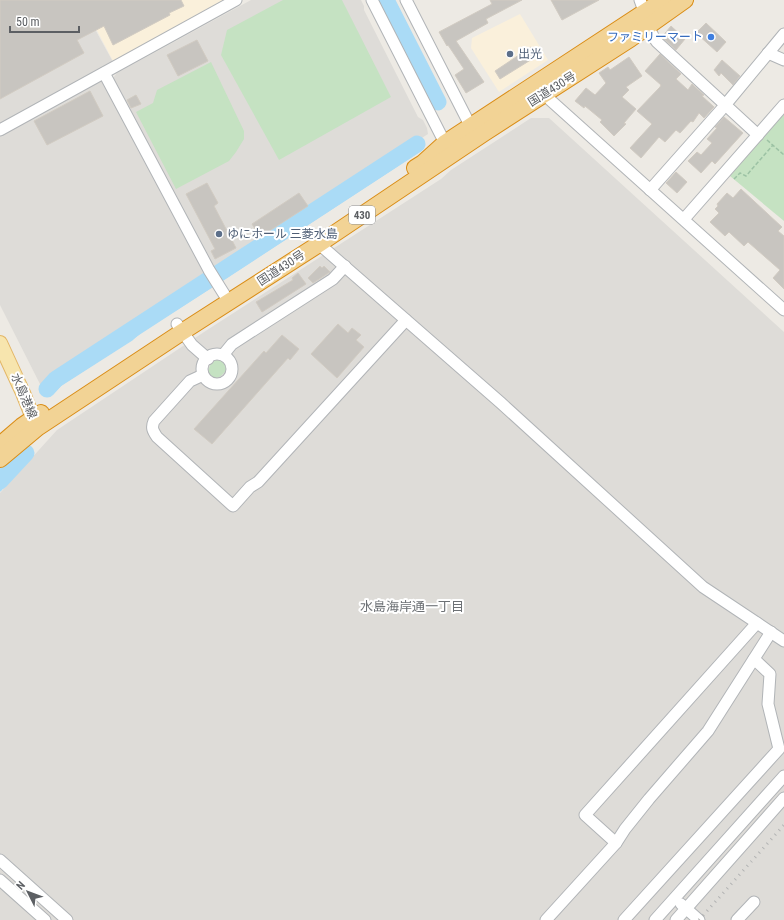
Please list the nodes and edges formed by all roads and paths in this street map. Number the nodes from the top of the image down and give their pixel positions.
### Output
1 (236, 0) edge
2 (372, 0) edge
3 (406, 0) edge
4 (662, 0) edge
5 (685, 0) edge
6 (644, 13) edge
7 (784, 34) edge
8 (768, 53) junction
9 (784, 60) edge
10 (104, 73) junction
11 (539, 90) junction
12 (725, 105) junction
13 (784, 105) edge
14 (0, 130) edge
15 (474, 132) junction
16 (763, 138) junction
17 (773, 145) junction
18 (448, 149) junction
19 (784, 155) edge
20 (734, 179) dead end
21 (650, 190) junction
22 (684, 220) junction
23 (316, 239) junction
24 (344, 266) junction
25 (223, 294) junction
26 (784, 310) edge
27 (406, 320) junction
28 (180, 328) junction
29 (0, 343) edge
30 (223, 355) junction
31 (208, 359) junction
32 (203, 375) junction
33 (35, 423) junction
34 (0, 445) edge
35 (0, 459) edge
36 (757, 623) junction
37 (771, 632) junction
38 (784, 641) edge
39 (754, 659) junction
40 (784, 776) edge
41 (784, 798) edge
42 (616, 843) junction
43 (4, 863) edge
44 (0, 876) edge
45 (0, 880) edge
46 (675, 898) junction
47 (754, 902) dead end
48 (687, 908) junction
49 (45, 920) edge
50 (67, 920) edge
51 (546, 920) edge
52 (624, 920) edge
53 (655, 920) edge
54 (676, 920) edge
55 (699, 920) edge
56 (737, 920) edge

1 - 10 street
2 - 18 street
3 - 15 street
4 - 6 highway, 国道430号 / 430
5 - 6 highway, 国道430号 / 430
6 - 11 highway, 国道430号 / 430
6 - 12 street
7 - 8 street
8 - 9 street
8 - 12 street
10 - 14 street
10 - 25 street
11 - 15 highway, 国道430号 / 430
11 - 21 street
12 - 16 street
12 - 21 street
13 - 16 street
15 - 18 highway, 国道430号 / 430
16 - 17 path
16 - 22 street
17 - 19 path
17 - 20 path
18 - 23 highway, 国道430号 / 430
21 - 22 street
22 - 26 street
23 - 24 street
23 - 25 highway, 国道430号 / 430
24 - 27 street
24 - 30 street
25 - 28 highway, 国道430号 / 430
27 - 32 street
27 - 36 street
28 - 31 street
28 - 33 highway, 国道430号 / 430
29 - 33 main road, 水島港線
30 - 31 street
30 - 32 street
31 - 32 street
33 - 34 highway, 国道430号 / 430
33 - 35 highway, 国道430号 / 430
36 - 37 street
36 - 42 street
37 - 38 street
37 - 39 street
39 - 42 street
39 - 52 street
40 - 46 street
41 - 48 street
42 - 51 street
43 - 44 street
43 - 50 street
45 - 49 street
46 - 48 street
46 - 53 street
47 - 56 street
48 - 54 street
48 - 55 street

